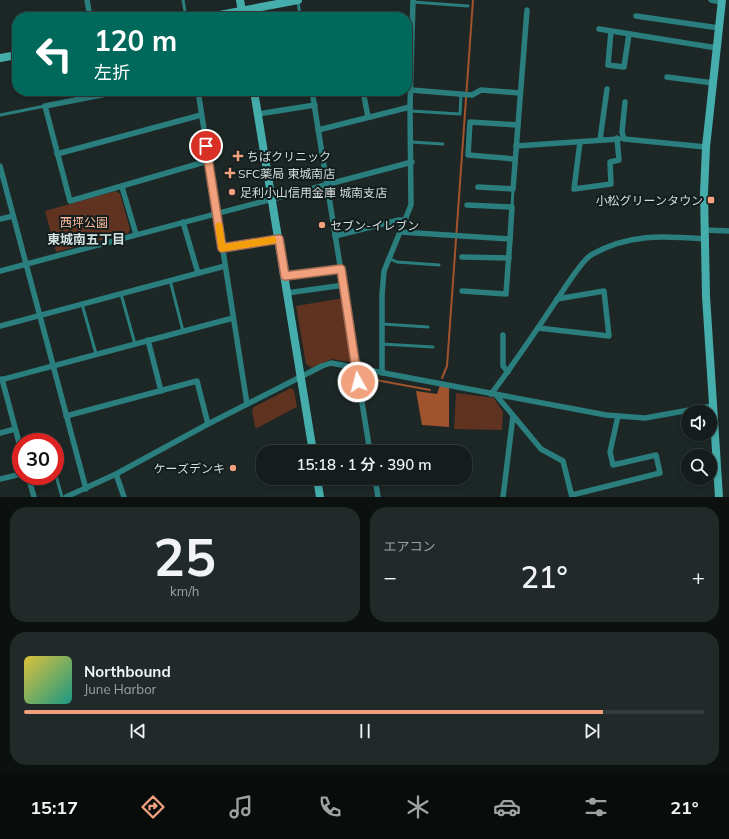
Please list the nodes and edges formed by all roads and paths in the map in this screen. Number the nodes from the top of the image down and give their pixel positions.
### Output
1 (87, 0) edge
2 (183, 0) edge
3 (240, 0) edge
4 (298, 0) edge
5 (711, 0) edge
6 (413, 1) edge
7 (721, 1) edge
8 (468, 6) dead end
9 (527, 10) dead end
10 (89, 12) edge
11 (185, 12) edge
12 (242, 12) edge
13 (250, 12) edge
14 (299, 12) edge
15 (412, 12) edge
16 (636, 16) dead end
17 (720, 28) junction
18 (599, 29) dead end
19 (611, 31) junction
20 (629, 34) junction
21 (717, 48) junction
22 (12, 55) edge
23 (0, 58) edge
24 (667, 77) dead end
25 (713, 84) junction
26 (607, 89) dead end
27 (412, 90) edge
28 (520, 93) junction
29 (461, 94) junction
30 (91, 96) edge
31 (199, 96) edge
32 (255, 96) edge
33 (313, 96) edge
34 (364, 96) edge
35 (411, 96) edge
36 (625, 102) dead end
37 (315, 105) junction
38 (45, 106) junction
39 (410, 109) junction
40 (258, 114) junction
41 (0, 115) edge
42 (201, 115) junction
43 (368, 117) junction
44 (518, 125) junction
45 (318, 130) junction
46 (617, 138) junction
47 (624, 139) junction
48 (600, 140) junction
49 (411, 142) junction
50 (580, 142) junction
51 (443, 144) dead end
52 (516, 146) junction
53 (706, 147) junction
54 (57, 154) junction
55 (515, 159) junction
56 (208, 161) junction
57 (412, 162) junction
58 (0, 167) edge
59 (328, 184) junction
60 (122, 187) junction
61 (478, 187) dead end
62 (513, 188) junction
63 (272, 198) junction
64 (467, 205) dead end
65 (512, 207) junction
66 (217, 213) junction
67 (13, 216) junction
68 (0, 219) edge
69 (406, 220) junction
70 (184, 222) junction
71 (705, 230) junction
72 (729, 230) edge
73 (400, 232) junction
74 (136, 234) junction
75 (336, 236) junction
76 (279, 239) junction
77 (510, 239) junction
78 (706, 239) junction
79 (222, 248) junction
80 (462, 257) dead end
81 (388, 258) junction
82 (509, 258) junction
83 (26, 264) junction
84 (439, 264) dead end
85 (225, 266) junction
86 (341, 269) junction
87 (0, 271) edge
88 (198, 273) junction
89 (285, 276) junction
90 (170, 280) junction
91 (344, 285) junction
92 (462, 291) dead end
93 (287, 293) junction
94 (121, 294) junction
95 (557, 299) junction
96 (82, 304) junction
97 (40, 315) junction
98 (233, 318) junction
99 (382, 324) junction
100 (0, 326) edge
101 (428, 327) dead end
102 (538, 328) junction
103 (183, 331) junction
104 (503, 335) dead end
105 (148, 340) junction
106 (135, 344) junction
107 (382, 344) junction
108 (433, 347) dead end
109 (96, 354) junction
110 (52, 366) junction
111 (357, 367) junction
112 (508, 372) junction
113 (382, 373) junction
114 (301, 378) junction
115 (1, 379) edge
116 (161, 391) junction
117 (494, 394) junction
118 (247, 404) junction
119 (712, 405) edge
120 (681, 412) edge
121 (66, 416) junction
122 (512, 416) junction
123 (618, 416) junction
124 (208, 424) junction
125 (16, 429) junction
126 (17, 433) edge
127 (0, 434) edge
128 (715, 441) edge
129 (312, 445) edge
130 (369, 445) edge
131 (116, 474) junction
132 (12, 476) edge
133 (0, 479) edge
134 (31, 485) edge
135 (59, 485) edge
136 (318, 485) edge
137 (375, 485) edge
138 (86, 489) junction
139 (572, 496) edge
140 (34, 497) edge
141 (62, 497) edge
142 (66, 497) edge
143 (124, 497) edge
144 (320, 497) edge
145 (378, 497) edge
146 (503, 497) edge
147 (719, 497) edge

1 - 10 street
2 - 11 lane
3 - 12 street
4 - 13 street
4 - 14 lane
5 - 7 street
6 - 8 lane
6 - 15 street
7 - 17 street
9 - 28 street
16 - 17 street
17 - 21 street
18 - 19 street
19 - 20 street
19 - 20 street
20 - 21 street
21 - 25 street
22 - 23 street
24 - 25 street
25 - 53 street
26 - 48 street
27 - 29 street
28 - 29 street
28 - 44 street
29 - 39 lane
30 - 38 street
31 - 42 street
32 - 40 street
33 - 37 street
34 - 43 street
35 - 39 street
36 - 47 street
37 - 40 street
37 - 45 street
38 - 41 lane
38 - 54 street
39 - 43 street
39 - 49 street
40 - 63 street
42 - 54 street
42 - 56 street
43 - 45 street
44 - 52 street
44 - 55 street
45 - 59 street
46 - 47 street
46 - 48 street
46 - 50 street
47 - 53 street
48 - 50 street
49 - 51 lane
49 - 57 street
50 - 52 street
52 - 55 street
53 - 71 street
54 - 60 street
55 - 62 street
56 - 60 street
56 - 66 street
57 - 59 street
57 - 69 street
58 - 67 street
59 - 63 street
59 - 75 street
60 - 74 street
61 - 62 street
62 - 65 lane
63 - 66 street
63 - 76 street
64 - 65 street
65 - 77 street
66 - 70 street
66 - 79 street
67 - 68 street
67 - 83 street
69 - 73 street
69 - 75 street
70 - 74 street
70 - 88 street
71 - 72 street
71 - 78 street
73 - 77 street
73 - 81 street
74 - 83 street
75 - 86 street
76 - 79 street
76 - 89 street
77 - 82 street
78 - 95 street
78 - 119 street
79 - 85 street
80 - 82 street
81 - 84 lane
81 - 99 street
82 - 92 street
83 - 87 street
83 - 97 street
85 - 88 street
85 - 98 street
86 - 89 street
86 - 91 street
88 - 90 street
89 - 93 street
90 - 94 street
90 - 103 lane
91 - 93 street
91 - 111 street
93 - 114 street
94 - 96 street
94 - 106 lane
95 - 102 street
95 - 102 street
96 - 97 street
96 - 109 lane
97 - 100 street
97 - 110 street
98 - 103 street
98 - 118 street
99 - 101 lane
99 - 107 street
102 - 112 street
103 - 105 street
104 - 112 street
105 - 106 street
105 - 116 street
106 - 109 street
107 - 108 lane
107 - 113 street
109 - 110 street
110 - 115 street
110 - 121 street
111 - 113 street
111 - 114 street
111 - 130 street
112 - 117 street
113 - 117 street
114 - 118 street
114 - 129 street
115 - 125 street
116 - 121 street
116 - 124 street
117 - 122 street
117 - 123 street
118 - 124 street
120 - 123 street
121 - 138 street
122 - 139 street
122 - 146 street
123 - 139 street
124 - 131 street
125 - 126 street
125 - 127 street
128 - 147 street
131 - 138 street
131 - 143 street
132 - 133 street
134 - 140 street
135 - 141 lane
136 - 144 street
137 - 145 street
138 - 142 street

